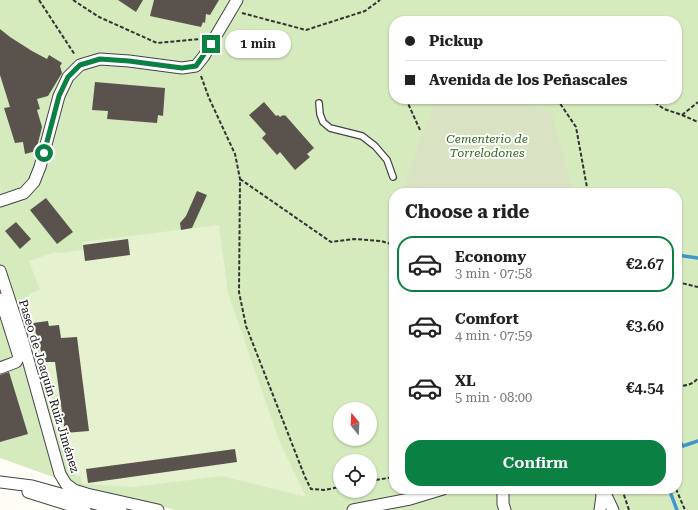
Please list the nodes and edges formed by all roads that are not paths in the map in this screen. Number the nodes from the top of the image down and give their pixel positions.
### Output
1 (237, 0) edge
2 (319, 103) dead end
3 (393, 176) dead end
4 (0, 201) edge
5 (0, 271) edge
6 (0, 299) edge
7 (0, 368) edge
8 (0, 483) edge
9 (426, 494) edge
10 (503, 494) edge
11 (602, 494) edge
12 (605, 494) edge
13 (85, 510) edge
14 (121, 510) edge
15 (158, 510) edge
16 (353, 510) edge
17 (505, 510) edge
18 (600, 510) edge
19 (613, 510) edge

1 - 4 street
2 - 3 lane
5 - 15 street, Paseo de Joaquín Ruiz Jiménez
6 - 7 street
8 - 13 street
8 - 14 street
9 - 16 street
10 - 17 street
11 - 18 street
12 - 19 street

